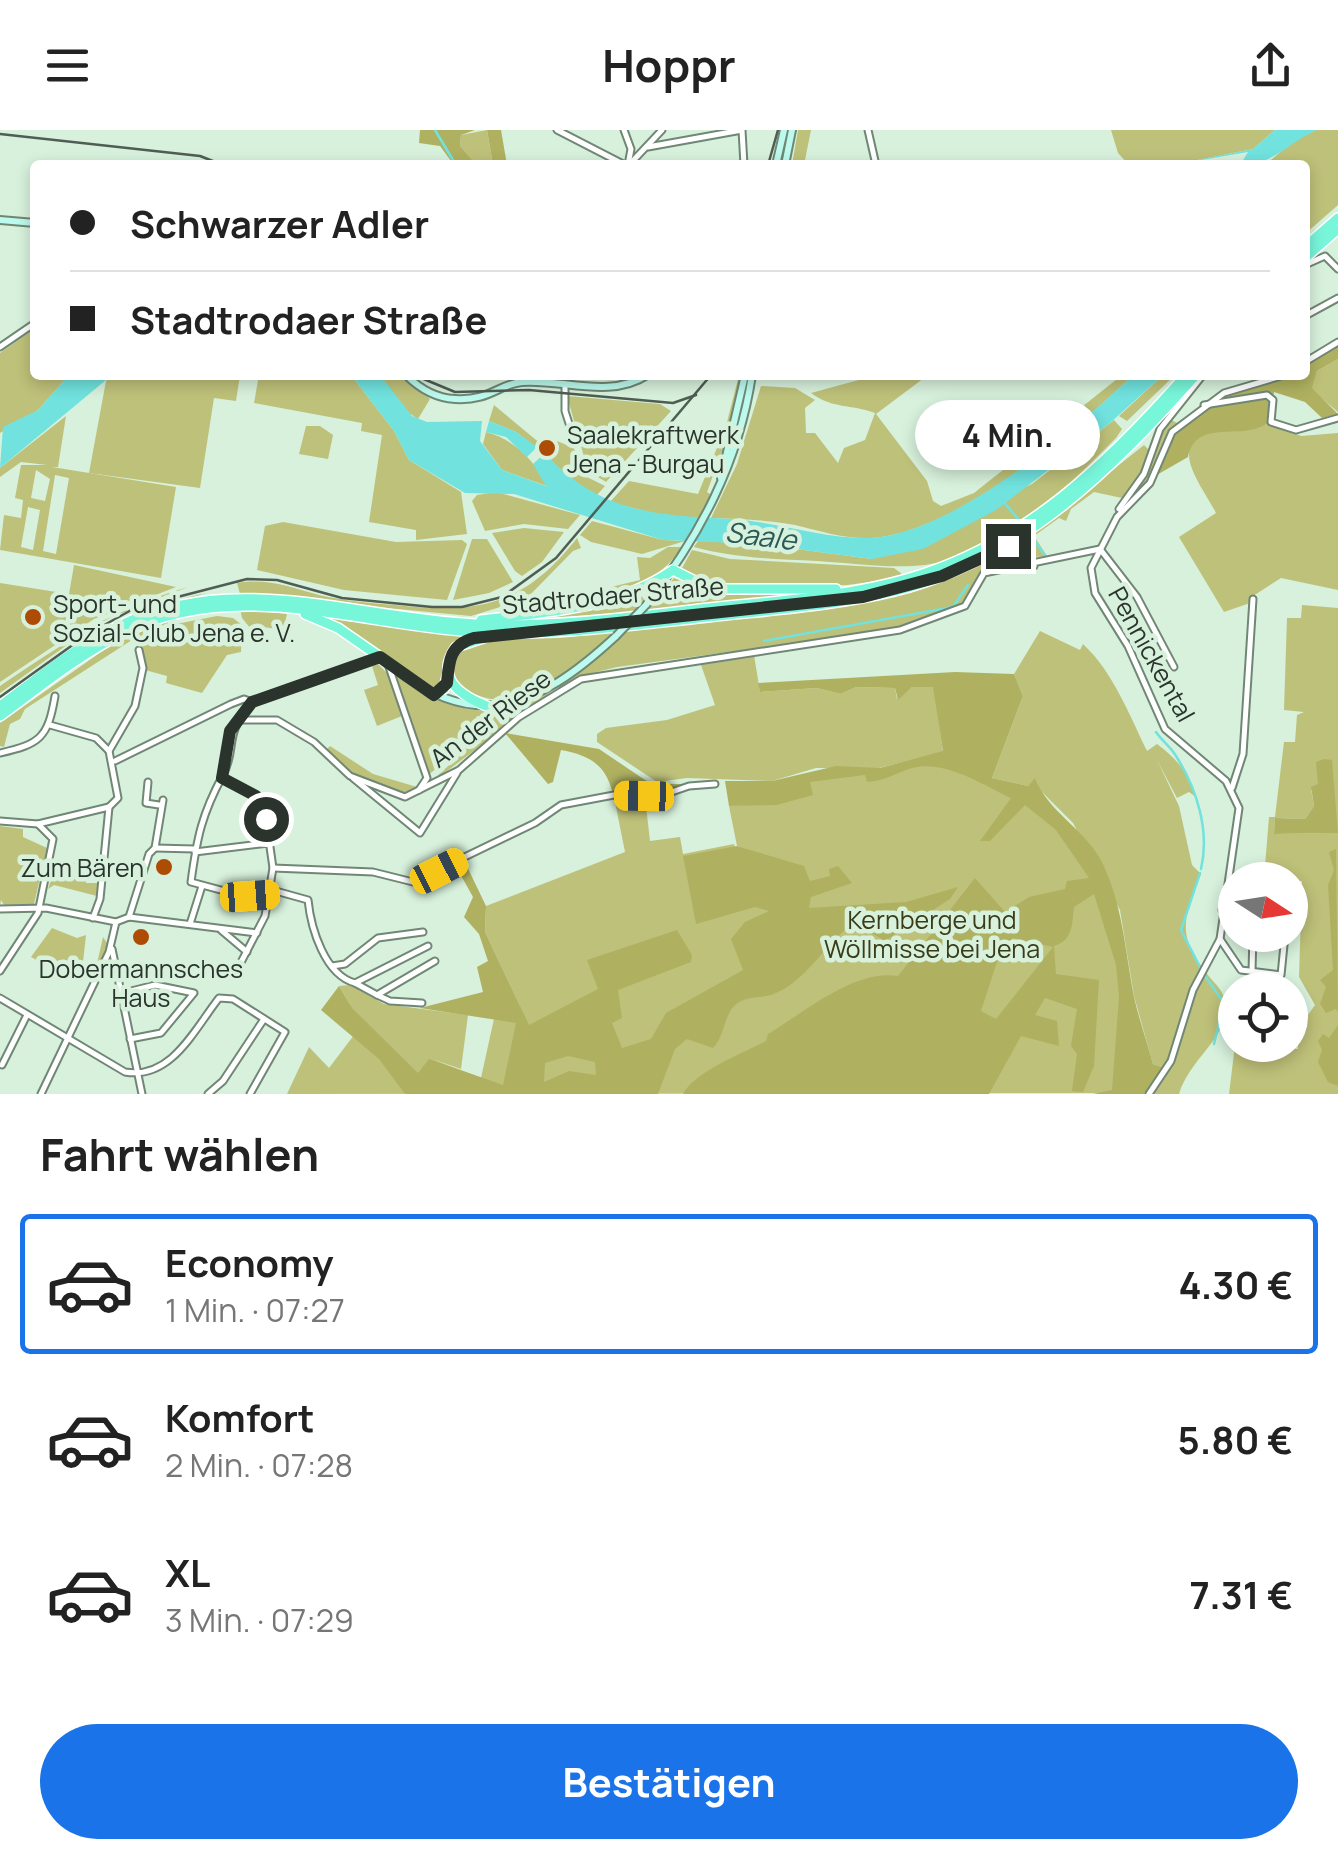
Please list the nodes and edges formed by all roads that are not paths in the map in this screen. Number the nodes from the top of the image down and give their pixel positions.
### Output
1 (556, 130) edge
2 (624, 130) edge
3 (662, 130) edge
4 (742, 130) edge
5 (784, 130) edge
6 (792, 130) edge
7 (868, 130) edge
8 (648, 147) junction
9 (617, 160) edge
10 (628, 160) edge
11 (633, 160) edge
12 (744, 160) edge
13 (777, 160) edge
14 (786, 160) edge
15 (875, 160) edge
16 (1338, 218) edge
17 (0, 220) edge
18 (30, 223) edge
19 (1338, 229) edge
20 (1310, 243) edge
21 (1310, 256) edge
22 (1310, 260) edge
23 (1338, 270) edge
24 (1338, 298) edge
25 (1310, 313) edge
26 (30, 326) edge
27 (1338, 342) edge
28 (0, 346) edge
29 (1310, 359) edge
30 (413, 380) edge
31 (534, 380) edge
32 (545, 380) edge
33 (632, 380) edge
34 (747, 380) edge
35 (1181, 380) edge
36 (1195, 380) edge
37 (1196, 380) edge
38 (1268, 380) edge
39 (565, 384) junction
40 (1204, 405) junction
41 (1338, 418) edge
42 (573, 436) dead end
43 (1116, 516) junction
44 (1015, 537) junction
45 (1100, 549) junction
46 (1034, 566) junction
47 (672, 570) junction
48 (854, 590) junction
49 (1252, 599) dead end
50 (288, 608) junction
51 (460, 623) junction
52 (506, 633) junction
53 (139, 650) dead end
54 (384, 661) junction
55 (1174, 667) dead end
56 (448, 676) junction
57 (434, 695) junction
58 (55, 696) dead end
59 (248, 701) junction
60 (0, 706) edge
61 (490, 707) junction
62 (0, 716) edge
63 (238, 720) junction
64 (50, 725) junction
65 (110, 751) junction
66 (0, 753) edge
67 (114, 762) junction
68 (459, 770) junction
69 (350, 776) junction
70 (222, 778) junction
71 (148, 782) dead end
72 (715, 784) dead end
73 (1232, 788) junction
74 (417, 792) junction
75 (108, 807) junction
76 (0, 821) edge
77 (38, 824) junction
78 (269, 843) junction
79 (155, 848) junction
80 (195, 851) junction
81 (1232, 862) edge
82 (273, 868) junction
83 (202, 886) junction
84 (272, 892) junction
85 (250, 896) junction
86 (269, 903) junction
87 (39, 908) junction
88 (0, 910) edge
89 (93, 918) junction
90 (129, 918) junction
91 (116, 922) junction
92 (190, 924) junction
93 (219, 928) junction
94 (423, 932) dead end
95 (257, 933) junction
96 (1218, 943) edge
97 (111, 946) junction
98 (428, 946) dead end
99 (246, 952) junction
100 (1226, 952) edge
101 (1255, 952) edge
102 (435, 961) dead end
103 (332, 966) junction
104 (238, 970) dead end
105 (0, 971) edge
106 (1251, 972) joint
107 (355, 983) junction
108 (123, 992) junction
109 (377, 995) junction
110 (0, 998) edge
111 (422, 1003) dead end
112 (27, 1015) junction
113 (264, 1019) junction
114 (68, 1038) junction
115 (130, 1038) junction
116 (2, 1064) dead end
117 (138, 1074) junction
118 (41, 1094) edge
119 (142, 1094) edge
120 (208, 1094) edge
121 (250, 1094) edge
122 (1150, 1094) edge

1 - 9 street
2 - 10 street
3 - 8 street
4 - 8 street
4 - 12 street
5 - 13 main road
6 - 14 main road
7 - 15 street
8 - 11 street
16 - 20 main road
17 - 18 main road
19 - 21 main road
22 - 23 street
24 - 25 street
26 - 28 street
27 - 29 street
30 - 31 main road
32 - 39 main road
33 - 39 main road
34 - 47 main road
35 - 44 main road, Stadtrodaer Straße
36 - 44 main road, Stadtrodaer Straße
37 - 43 street
38 - 40 street
39 - 42 street
40 - 41 street
40 - 43 street
43 - 45 street
44 - 46 street
44 - 48 main road, Stadtrodaer Straße
44 - 52 main road, Stadtrodaer Straße
45 - 46 street
45 - 55 street
45 - 73 street, Pennickental
46 - 68 street, An der Riese
47 - 48 main road
47 - 51 main road
47 - 61 main road, bridge
48 - 51 main road, Stadtrodaer Straße
49 - 73 street
50 - 52 main road, Stadtrodaer Straße
50 - 54 main road
50 - 62 main road, Stadtrodaer Straße
51 - 60 main road, Stadtrodaer Straße
52 - 56 main road
53 - 65 street
54 - 57 main road
54 - 59 street
54 - 74 street
56 - 57 main road
56 - 61 main road
57 - 61 main road
58 - 64 street
59 - 63 street
59 - 67 street
63 - 69 street
63 - 70 street
64 - 65 street
64 - 66 street
65 - 67 street
67 - 75 street
68 - 69 street
68 - 74 street, An der Riese
69 - 74 street
70 - 78 street
70 - 80 street
71 - 79 street
72 - 82 street
73 - 81 street
75 - 77 street
75 - 89 street
76 - 77 street
77 - 87 street
78 - 80 street
78 - 82 street
79 - 80 street
79 - 90 street
80 - 83 street
82 - 84 street
83 - 85 street
83 - 92 street
84 - 85 street
84 - 86 street
84 - 103 street
85 - 86 street
86 - 95 street
87 - 88 street
87 - 89 street
87 - 105 street
89 - 91 street
90 - 91 street
90 - 92 street
91 - 97 street
92 - 93 street
93 - 95 street
93 - 99 street
94 - 103 street
95 - 99 street
96 - 122 street
97 - 108 street
97 - 114 street
98 - 107 street
99 - 104 street
100 - 106 street
101 - 106 street
102 - 109 street
103 - 107 street
107 - 109 street
108 - 115 street
108 - 115 street
109 - 111 street
110 - 112 street
112 - 114 street
112 - 116 street
113 - 117 street
113 - 120 street
113 - 121 street
114 - 117 street
114 - 118 street
115 - 117 street
117 - 119 street

